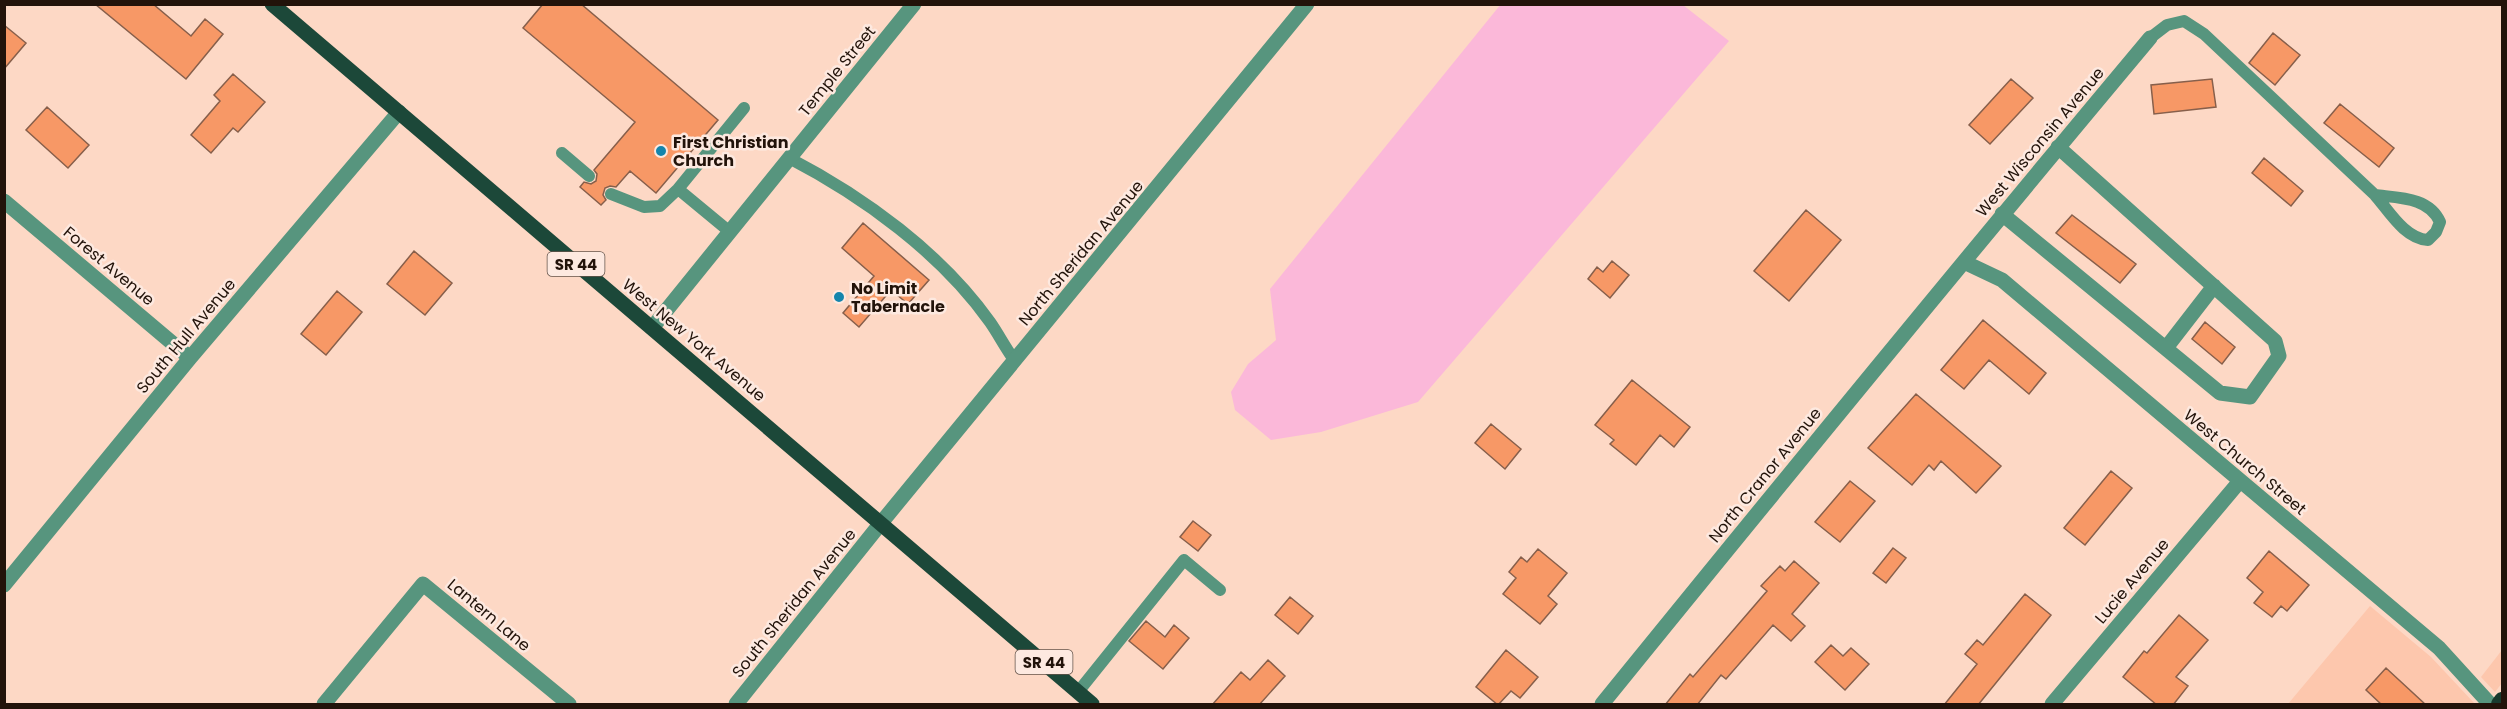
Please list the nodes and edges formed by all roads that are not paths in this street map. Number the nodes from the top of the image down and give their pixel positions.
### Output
1 (272, 4) edge
2 (914, 4) edge
3 (1307, 4) edge
4 (2150, 39) joint
5 (744, 108) dead end
6 (399, 112) junction
7 (2058, 147) junction
8 (562, 153) dead end
9 (789, 158) junction
10 (589, 176) dead end
11 (678, 189) junction
12 (611, 194) dead end
13 (2375, 195) junction
14 (4, 201) edge
15 (2002, 214) junction
16 (730, 232) junction
17 (1962, 266) junction
18 (2214, 286) junction
19 (652, 328) junction
20 (2166, 348) junction
21 (190, 358) junction
22 (1015, 361) junction
23 (2240, 480) junction
24 (881, 523) junction
25 (5, 583) edge
26 (1220, 590) dead end
27 (1078, 692) junction
28 (2502, 700) edge
29 (324, 705) edge
30 (569, 705) edge
31 (736, 705) edge
32 (1092, 705) edge
33 (1602, 705) edge
34 (2052, 705) edge
35 (2490, 705) edge
36 (2499, 705) edge

1 - 6 main road, West New York Avenue / SR 44
2 - 9 street, Temple Street
3 - 22 street, North Sheridan Avenue
4 - 7 street, West Wisconsin Avenue
4 - 13 lane
5 - 11 lane
6 - 19 main road, West New York Avenue / SR 44
6 - 21 street, South Hull Avenue
7 - 15 street, West Wisconsin Avenue
7 - 18 street
8 - 10 lane
9 - 16 street, Temple Street
9 - 22 lane
11 - 12 lane
11 - 16 lane
13 - 13 lane
14 - 21 street, Forest Avenue
15 - 17 street, West Wisconsin Avenue
15 - 20 street
16 - 19 street, Temple Street
17 - 23 street, West Church Street
17 - 33 street, North Cranor Avenue
18 - 20 street
18 - 20 street
19 - 24 main road, West New York Avenue / SR 44
21 - 25 street, South Hull Avenue
22 - 24 street, North Sheridan Avenue
23 - 34 street, Lucie Avenue
23 - 35 street, West Church Street
24 - 27 main road, West New York Avenue / SR 44
24 - 31 street, South Sheridan Avenue
26 - 27 lane
27 - 32 main road, West New York Avenue / SR 44
28 - 36 highway
29 - 30 street, Lantern Lane

